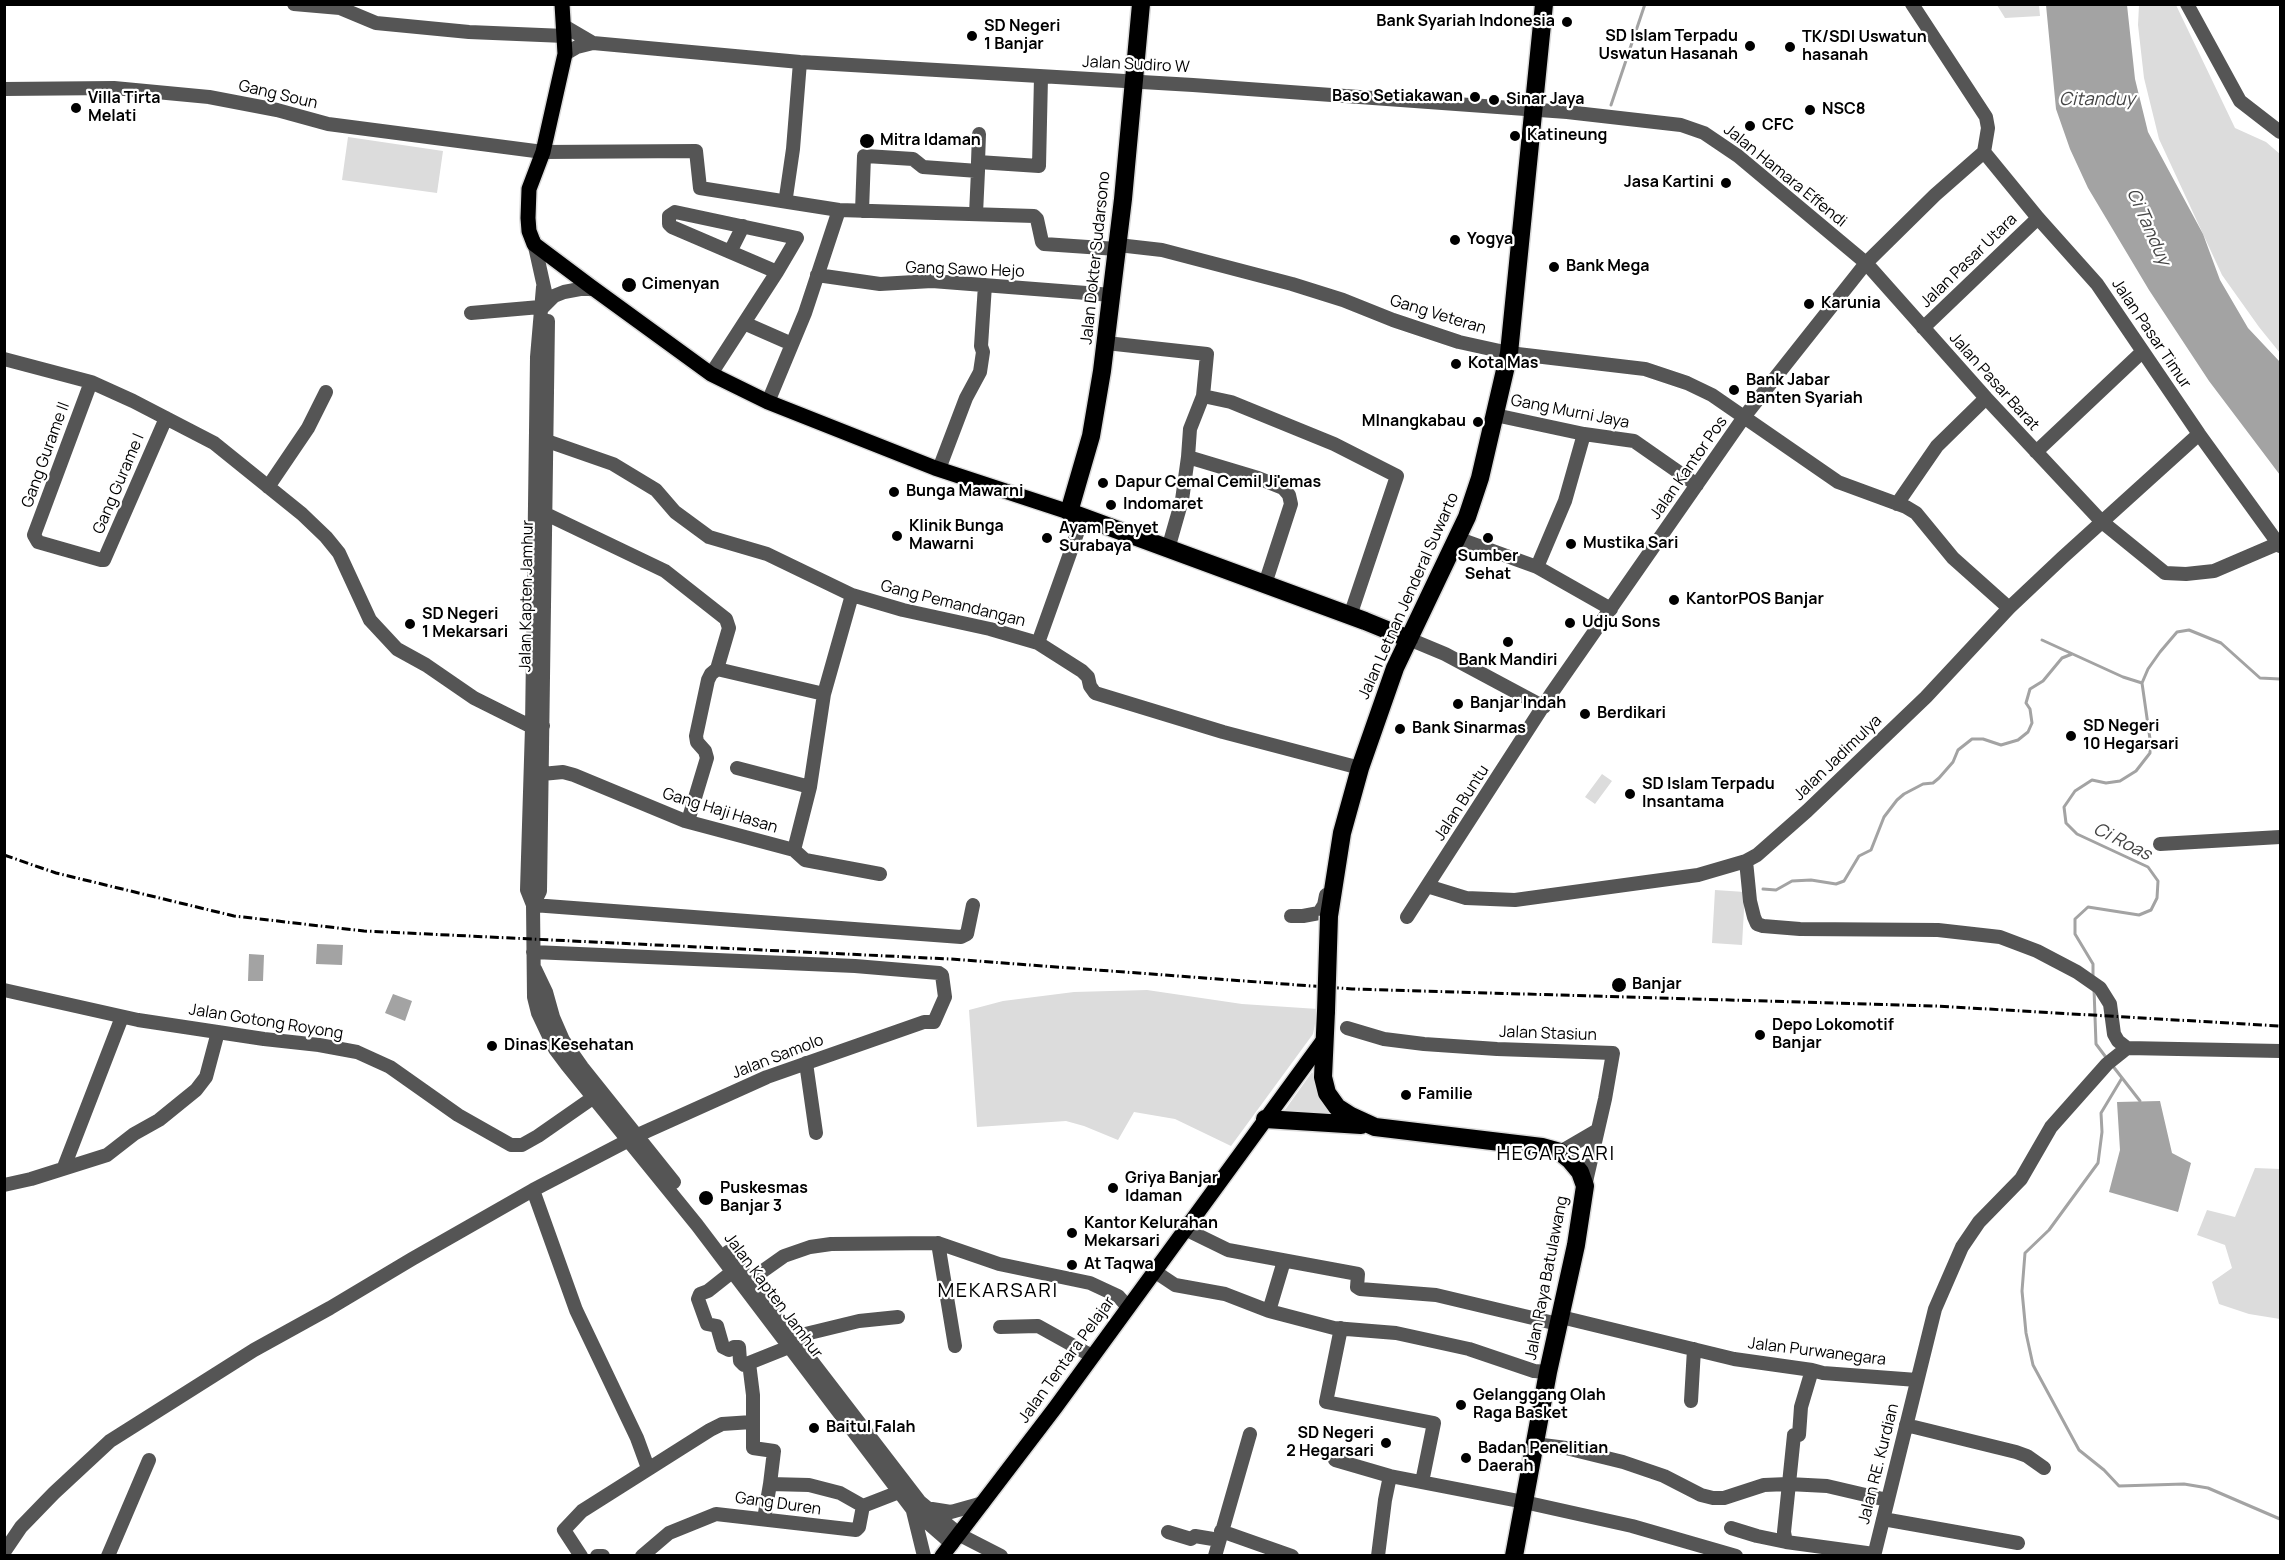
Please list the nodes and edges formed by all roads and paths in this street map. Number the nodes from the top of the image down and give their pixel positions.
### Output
1 (294, 4) edge
2 (562, 4) edge
3 (1141, 4) edge
4 (1544, 4) edge
5 (1912, 4) edge
6 (2187, 4) edge
7 (565, 31) junction
8 (592, 43) junction
9 (565, 54) junction
10 (800, 62) junction
11 (1041, 77) junction
12 (1133, 82) junction
13 (4, 89) edge
14 (1535, 110) junction
15 (2280, 132) edge
16 (979, 134) dead end
17 (543, 152) junction
18 (1984, 152) junction
19 (978, 167) junction
20 (788, 202) junction
21 (839, 210) junction
22 (862, 211) junction
23 (976, 214) junction
24 (2038, 218) junction
25 (743, 226) junction
26 (539, 247) junction
27 (1117, 247) junction
28 (730, 252) junction
29 (1866, 263) junction
30 (777, 272) junction
31 (817, 274) junction
32 (985, 285) junction
33 (594, 289) junction
34 (1112, 295) junction
35 (542, 307) junction
36 (471, 313) dead end
37 (744, 323) junction
38 (1923, 328) junction
39 (785, 340) dead end
40 (1106, 343) junction
41 (2142, 352) junction
42 (1509, 353) junction
43 (4, 359) edge
44 (711, 374) junction
45 (91, 382) junction
46 (326, 392) dead end
47 (1203, 396) junction
48 (1986, 399) junction
49 (768, 402) junction
50 (1495, 415) junction
51 (1744, 417) junction
52 (166, 418) junction
53 (1584, 434) junction
54 (2199, 434) junction
55 (547, 441) junction
56 (2036, 452) junction
57 (1188, 457) junction
58 (939, 469) junction
59 (1697, 485) junction
60 (268, 487) junction
61 (1897, 504) junction
62 (546, 514) junction
63 (1076, 514) junction
64 (2101, 521) junction
65 (1457, 538) junction
66 (2279, 545) edge
67 (1168, 549) junction
68 (100, 560) joint
69 (1538, 567) junction
70 (539, 584) junction
71 (1265, 584) junction
72 (852, 595) junction
73 (2009, 608) junction
74 (1611, 609) junction
75 (1350, 616) junction
76 (1409, 639) junction
77 (1038, 643) junction
78 (717, 669) junction
79 (824, 694) junction
80 (1544, 707) junction
81 (538, 727) junction
82 (737, 768) dead end
83 (1359, 771) junction
84 (542, 774) junction
85 (810, 787) junction
86 (688, 822) junction
87 (534, 832) junction
88 (2280, 837) edge
89 (2160, 844) dead end
90 (795, 850) junction
91 (1746, 861) junction
92 (880, 874) dead end
93 (1427, 886) junction
94 (532, 905) junction
95 (973, 905) dead end
96 (1291, 916) dead end
97 (1407, 917) dead end
98 (533, 952) junction
99 (535, 967) junction
100 (4, 990) edge
101 (122, 1017) junction
102 (1347, 1028) dead end
103 (218, 1032) junction
104 (1325, 1038) junction
105 (2127, 1048) junction
106 (2280, 1051) edge
107 (806, 1063) junction
108 (594, 1097) junction
109 (1265, 1119) junction
110 (1374, 1127) junction
111 (1596, 1131) junction
112 (816, 1133) dead end
113 (634, 1137) junction
114 (1560, 1152) junction
115 (64, 1167) junction
116 (4, 1185) edge
117 (1585, 1186) junction
118 (533, 1190) junction
119 (1185, 1229) junction
120 (938, 1243) junction
121 (1284, 1262) junction
122 (1154, 1271) junction
123 (732, 1272) junction
124 (746, 1283) junction
125 (1128, 1307) junction
126 (1269, 1311) junction
127 (898, 1317) dead end
128 (1559, 1320) junction
129 (1000, 1327) dead end
130 (1341, 1328) junction
131 (791, 1342) junction
132 (955, 1346) dead end
133 (1694, 1349) junction
134 (1092, 1356) junction
135 (749, 1363) junction
136 (1812, 1370) junction
137 (1548, 1372) junction
138 (1917, 1380) junction
139 (1690, 1401) dead end
140 (838, 1405) junction
141 (752, 1422) junction
142 (1906, 1425) junction
143 (1250, 1434) dead end
144 (1535, 1444) junction
145 (149, 1460) dead end
146 (1335, 1460) dead end
147 (648, 1468) junction
148 (2044, 1468) dead end
149 (1390, 1476) junction
150 (1422, 1482) junction
151 (770, 1484) junction
152 (1788, 1484) junction
153 (899, 1492) junction
154 (1887, 1500) junction
155 (1524, 1502) junction
156 (983, 1503) junction
157 (863, 1506) junction
158 (916, 1506) junction
159 (1883, 1518) junction
160 (764, 1519) junction
161 (1731, 1528) dead end
162 (1168, 1532) dead end
163 (1220, 1535) junction
164 (1786, 1542) junction
165 (2018, 1543) dead end
166 (951, 1545) edge
167 (1799, 1550) edge
168 (4, 1552) edge
169 (1874, 1555) edge
170 (108, 1556) edge
171 (581, 1556) edge
172 (597, 1556) edge
173 (603, 1556) edge
174 (642, 1556) edge
175 (924, 1556) edge
176 (1001, 1556) edge
177 (1215, 1556) edge
178 (1292, 1556) edge
179 (1378, 1556) edge
180 (1514, 1556) edge
181 (1736, 1556) edge

1 - 7 street
2 - 7 main road, Jalan Kapten Jamhur
3 - 12 highway, Jalan Dokter Sudarsono
4 - 14 highway, Jalan Letnan Jenderal Suwarto
5 - 18 street
6 - 15 street
7 - 8 street
7 - 9 main road, Jalan Kapten Jamhur
8 - 9 street
8 - 10 street, Jalan Sudiro W
9 - 17 main road, Jalan Kapten Jamhur
10 - 11 street, Jalan Sudiro W
10 - 20 street
11 - 12 street, Jalan Sudiro W
11 - 19 street
12 - 14 street, Jalan Sudiro W
12 - 27 highway, Jalan Dokter Sudarsono
13 - 17 street, Gang Soun
14 - 29 street, Jalan Hamara Effendi
14 - 42 highway, Jalan Letnan Jenderal Suwarto
16 - 19 street
17 - 20 street, Gang Soun
17 - 26 main road, Jalan Kapten Jamhur
18 - 24 street, Jalan Pasar Timur
18 - 29 street, Jalan Kantor Pos
19 - 22 street
19 - 23 street
20 - 21 street
21 - 22 street
21 - 31 street
22 - 23 street
23 - 27 street, Gang Veteran
24 - 38 street, Jalan Pasar Utara
24 - 41 street, Jalan Pasar Timur
25 - 28 street
25 - 28 street
25 - 30 street
26 - 33 main road
26 - 35 street, Jalan Kapten Jamhur
27 - 34 highway, Jalan Dokter Sudarsono
27 - 42 street, Gang Veteran
28 - 30 street
29 - 38 street, Jalan Pasar Barat
29 - 51 street, Jalan Kantor Pos
30 - 37 street
31 - 32 street, Gang Sawo Hejo
31 - 49 street
32 - 34 street, Gang Sawo Hejo
32 - 58 street
33 - 35 street
33 - 44 main road
34 - 40 highway, Jalan Dokter Sudarsono
35 - 36 street
35 - 55 street, Jalan Kapten Jamhur
35 - 70 street, Jalan Kapten Jamhur
37 - 39 street
37 - 44 street
38 - 48 street, Jalan Pasar Barat
40 - 47 street
40 - 63 highway, Jalan Dokter Sudarsono
41 - 54 street, Jalan Pasar Timur
41 - 56 street
42 - 50 highway, Jalan Letnan Jenderal Suwarto
42 - 51 street, Gang Veteran
43 - 45 street
44 - 49 main road
45 - 52 street
45 - 68 street, Gang Gurame II
46 - 60 street
47 - 57 street
47 - 75 street
48 - 56 street, Jalan Pasar Barat
48 - 61 street
49 - 58 main road
50 - 53 street, Gang Murni Jaya
50 - 65 highway, Jalan Letnan Jenderal Suwarto
51 - 59 street, Jalan Kantor Pos
51 - 61 street, Gang Veteran
52 - 60 street
52 - 68 street, Gang Gurame I
53 - 59 street, Gang Murni Jaya
53 - 69 street
54 - 64 street, Jalan Jadimulya
54 - 66 street, Jalan Pasar Timur
55 - 62 street, Jalan Kapten Jamhur
55 - 72 street, Gang Pemandangan
56 - 64 street, Jalan Pasar Barat
57 - 67 street
57 - 71 street
58 - 63 main road
59 - 74 street, Jalan Kantor Pos
60 - 81 street
61 - 73 street, Gang Veteran
62 - 70 street, Jalan Kapten Jamhur
62 - 78 street
63 - 67 highway
63 - 77 street
64 - 66 street, Jalan Pasar Barat
64 - 73 street, Jalan Jadimulya
65 - 69 street
65 - 76 highway, Jalan Letnan Jenderal Suwarto
67 - 71 highway
69 - 74 street
70 - 81 street, Jalan Kapten Jamhur
71 - 75 highway
72 - 77 street, Gang Pemandangan
72 - 79 street, Gang Haji Hasan
73 - 91 street, Jalan Jadimulya
74 - 80 street, Jalan Kantor Pos
75 - 76 highway
76 - 80 street
76 - 83 highway, Jalan Letnan Jenderal Suwarto
77 - 83 street, Gang Pemandangan
78 - 79 street
78 - 86 street
79 - 85 street, Gang Haji Hasan
80 - 93 street, Jalan Buntu
81 - 84 street, Jalan Kapten Jamhur
81 - 87 street, Jalan Kapten Jamhur
82 - 85 street
83 - 96 street
83 - 104 highway, Jalan Letnan Jenderal Suwarto, bridge
84 - 86 street, Gang Haji Hasan
84 - 87 street, Jalan Kapten Jamhur
85 - 90 street, Gang Haji Hasan
86 - 90 street, Gang Haji Hasan
87 - 94 street, Jalan Kapten Jamhur
88 - 89 street
90 - 92 street
91 - 93 street, Jalan Jadimulya
91 - 105 street
93 - 97 street, Jalan Buntu
94 - 95 street
94 - 98 street, Jalan Kapten Jamhur
98 - 99 street, Jalan Kapten Jamhur
98 - 107 street, Jalan Samolo
99 - 108 street, Jalan Kapten Jamhur
99 - 113 street, Jalan Kapten Jamhur
100 - 101 street, Jalan Gotong Royong
101 - 103 street, Jalan Gotong Royong
101 - 115 street
102 - 111 street, Jalan Stasiun
103 - 108 street, Jalan Gotong Royong
103 - 115 street
104 - 109 main road, Jalan Tentara Pelajar
104 - 110 highway
105 - 106 street
105 - 138 street
107 - 112 street
107 - 113 street, Jalan Samolo
108 - 113 street, Jalan Kapten Jamhur
109 - 110 highway
109 - 119 main road, Jalan Tentara Pelajar
110 - 114 highway
111 - 114 street
111 - 117 street, Jalan Stasiun
113 - 118 street, Jalan Samolo
113 - 123 street, Jalan Kapten Jamhur
113 - 124 street, Jalan Kapten Jamhur
114 - 117 highway, Jalan Raya Batulawang
115 - 116 street
117 - 128 highway, Jalan Raya Batulawang
118 - 147 street
118 - 168 street, Jalan Samolo
119 - 121 street
119 - 122 main road, Jalan Tentara Pelajar
120 - 124 street
120 - 125 street
120 - 132 street
121 - 126 street
121 - 128 street, Jalan Purwanegara
122 - 125 main road, Jalan Tentara Pelajar
122 - 126 street
123 - 124 street, Jalan Kapten Jamhur
123 - 135 street
124 - 131 street, Jalan Kapten Jamhur
125 - 134 main road, Jalan Tentara Pelajar
126 - 130 street
127 - 131 street
128 - 133 street, Jalan Purwanegara
128 - 137 highway, Jalan Raya Batulawang
129 - 134 street
130 - 137 street
130 - 150 street
131 - 135 street
131 - 140 street, Jalan Kapten Jamhur
133 - 136 street, Jalan Purwanegara
133 - 139 street
134 - 156 main road, Jalan Tentara Pelajar
135 - 141 street
136 - 138 street, Jalan Purwanegara
136 - 152 street
137 - 144 highway, Jalan Raya Batulawang
138 - 142 street, Jalan RE. Kurdian
140 - 153 street, Jalan Kapten Jamhur
140 - 158 street, Jalan Kapten Jamhur
141 - 147 street
141 - 151 street
142 - 148 street
142 - 154 street, Jalan RE. Kurdian
143 - 163 street
144 - 152 street
144 - 155 highway, Jalan Raya Batulawang
145 - 170 street
146 - 149 street
147 - 171 street
149 - 150 street
149 - 179 street
150 - 155 street
151 - 157 street
151 - 160 street
152 - 154 street
152 - 164 street
153 - 157 street
153 - 158 street, Jalan Kapten Jamhur
154 - 159 street, Jalan RE. Kurdian
155 - 180 highway, Jalan Raya Batulawang
155 - 181 street
156 - 158 street
156 - 166 main road, Jalan Tentara Pelajar
157 - 160 street, Gang Duren
158 - 166 street, Jalan Kapten Jamhur
158 - 175 street
159 - 165 street
159 - 169 street, Jalan RE. Kurdian
160 - 174 street, Gang Duren
161 - 164 street
162 - 163 street
163 - 177 street
163 - 178 street
164 - 167 street
166 - 176 street, Jalan Kapten Jamhur
167 - 169 street
172 - 173 street

